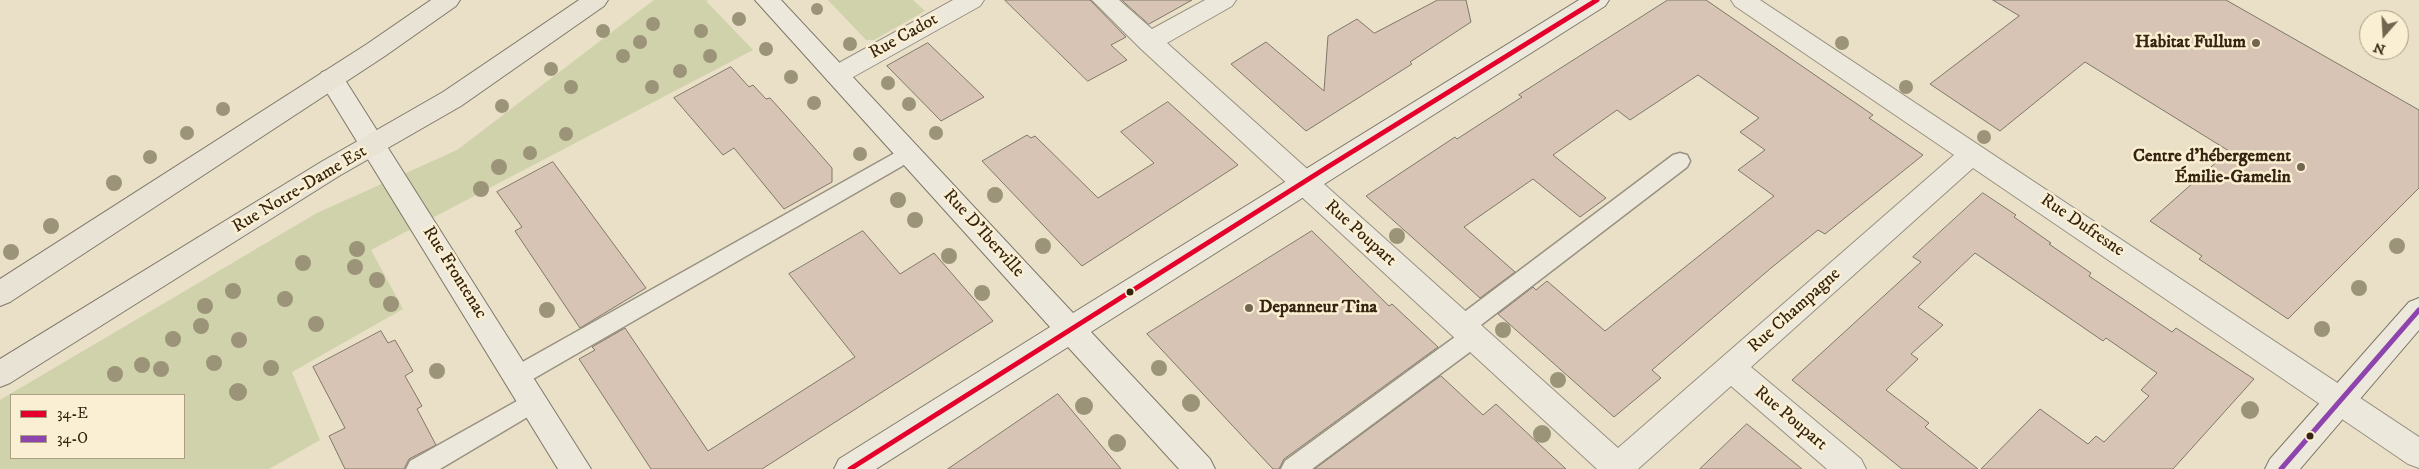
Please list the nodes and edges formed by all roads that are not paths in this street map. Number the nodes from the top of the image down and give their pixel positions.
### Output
1 (448, 0) edge
2 (596, 0) edge
3 (766, 0) edge
4 (972, 0) edge
5 (1104, 0) edge
6 (1224, 0) edge
7 (1597, 0) edge
8 (1743, 0) edge
9 (1149, 42) junction
10 (837, 75) junction
11 (331, 78) junction
12 (374, 145) junction
13 (1973, 153) junction
14 (909, 154) junction
15 (1680, 162) dead end
16 (1302, 183) junction
17 (0, 294) edge
18 (2419, 310) edge
19 (1071, 330) junction
20 (1468, 331) junction
21 (1731, 368) junction
22 (0, 374) edge
23 (518, 376) junction
24 (2341, 401) junction
25 (533, 402) junction
26 (2419, 454) edge
27 (1617, 468) edge
28 (418, 469) edge
29 (574, 469) edge
30 (850, 469) edge
31 (1199, 469) edge
32 (1293, 469) edge
33 (1850, 469) edge
34 (2281, 469) edge

1 - 11 main road
2 - 12 main road, Rue Notre-Dame Est
3 - 10 street, Rue D'Iberville
4 - 10 street, Rue Cadot
5 - 9 street, Rue Poupart
6 - 9 street
7 - 16 street
8 - 13 street, Rue Dufresne
9 - 16 street, Rue Poupart
10 - 14 street, Rue D'Iberville
11 - 12 street, Rue Frontenac
11 - 17 main road
12 - 22 main road, Rue Notre-Dame Est
12 - 23 street, Rue Frontenac
13 - 21 street, Rue Champagne
13 - 24 street, Rue Dufresne
14 - 19 street, Rue D'Iberville
14 - 23 lane
15 - 20 lane
16 - 19 street
16 - 20 street, Rue Poupart
18 - 24 street
19 - 30 street
19 - 31 street, Rue D'Iberville
20 - 27 street, Rue Poupart
20 - 32 lane
21 - 27 street, Rue Champagne
21 - 33 street, Rue Poupart
23 - 25 street, Rue Frontenac
24 - 26 street, Rue Dufresne
24 - 34 street
25 - 28 lane
25 - 29 street, Rue Frontenac

